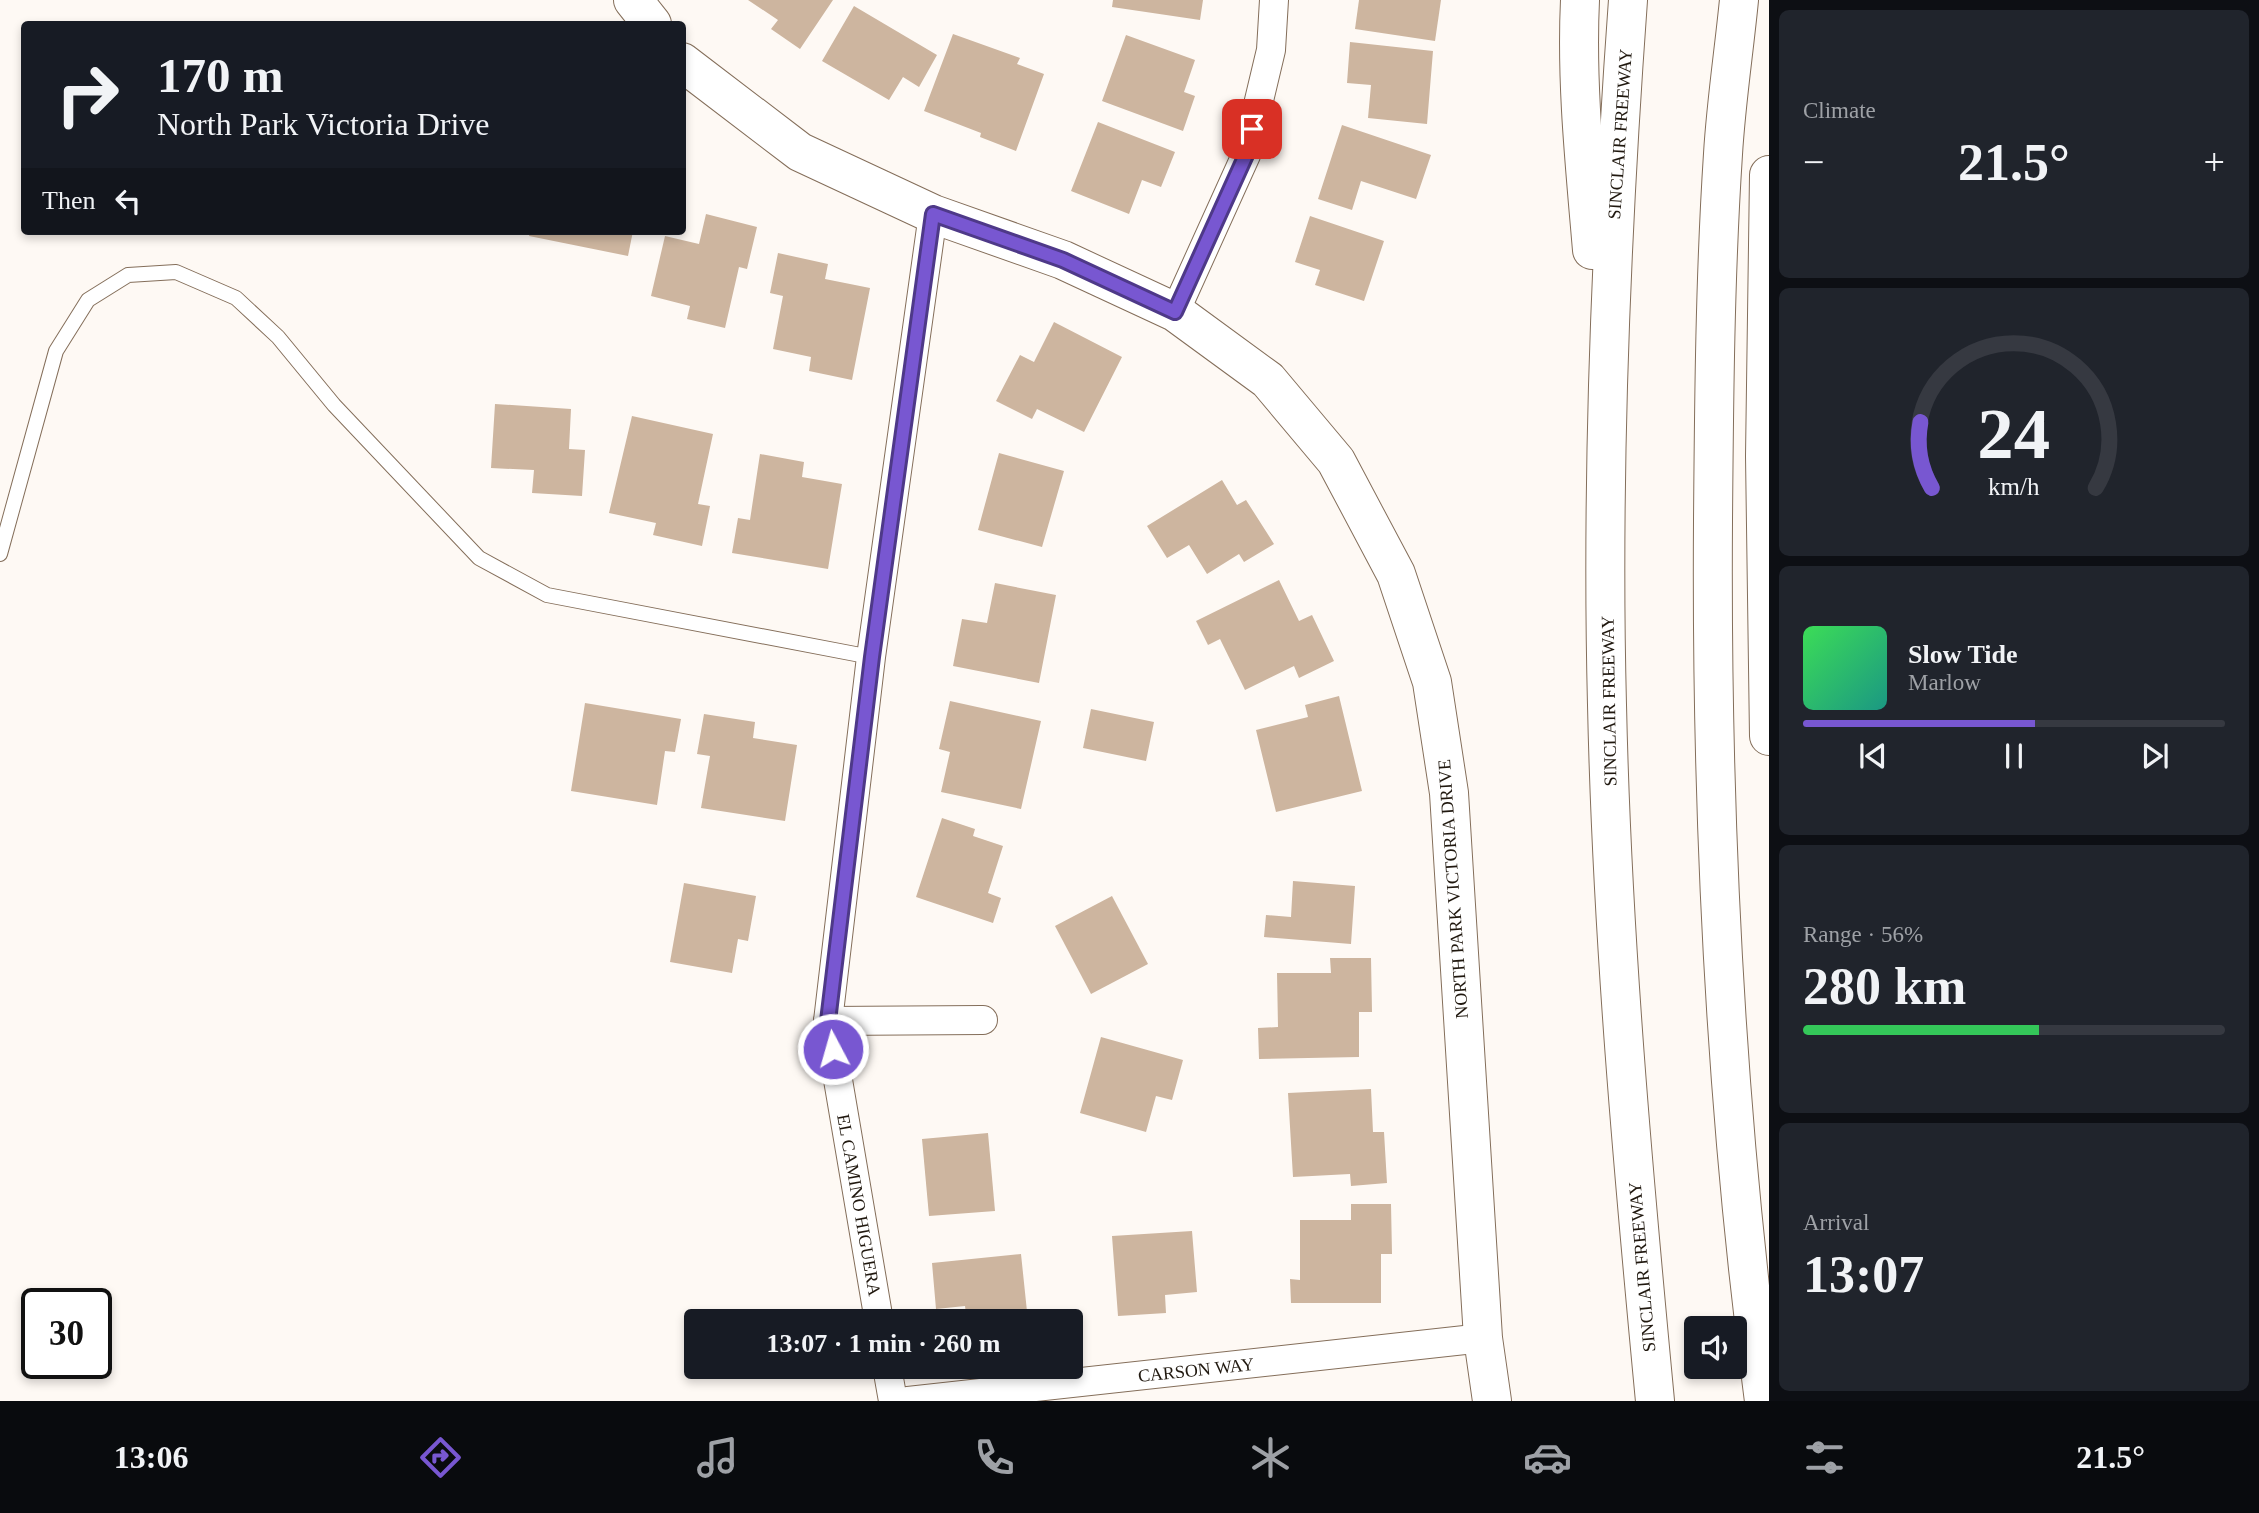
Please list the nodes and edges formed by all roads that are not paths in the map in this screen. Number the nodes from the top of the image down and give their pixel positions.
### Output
1 (633, 0) edge
2 (1274, 0) edge
3 (1580, 0) edge
4 (1628, 0) edge
5 (1739, 0) edge
6 (650, 21) edge
7 (686, 65) edge
8 (1769, 174) edge
9 (933, 214) junction
10 (1175, 312) junction
11 (1769, 417) edge
12 (1606, 448) junction
13 (1765, 456) junction
14 (0, 554) edge
15 (872, 657) junction
16 (1769, 736) edge
17 (983, 1020) dead end
18 (828, 1021) junction
19 (877, 1309) edge
20 (1483, 1338) junction
21 (889, 1379) edge
22 (893, 1401) edge
23 (908, 1401) edge
24 (1492, 1401) edge
25 (1655, 1401) edge
26 (1764, 1401) edge

1 - 6 main road
2 - 10 street
3 - 12 main road
4 - 12 main road, SINCLAIR FREEWAY
5 - 26 main road
7 - 9 main road, NORTH PARK VICTORIA DRIVE
8 - 13 main road
9 - 10 main road, NORTH PARK VICTORIA DRIVE
9 - 15 street, EL CAMINO HIGUERA
10 - 20 main road, NORTH PARK VICTORIA DRIVE
11 - 13 main road
12 - 25 main road, SINCLAIR FREEWAY
13 - 16 main road
14 - 15 lane
15 - 18 street, EL CAMINO HIGUERA
17 - 18 street
18 - 19 street, EL CAMINO HIGUERA
20 - 23 street, CARSON WAY
20 - 24 main road, NORTH PARK VICTORIA DRIVE
21 - 22 street

